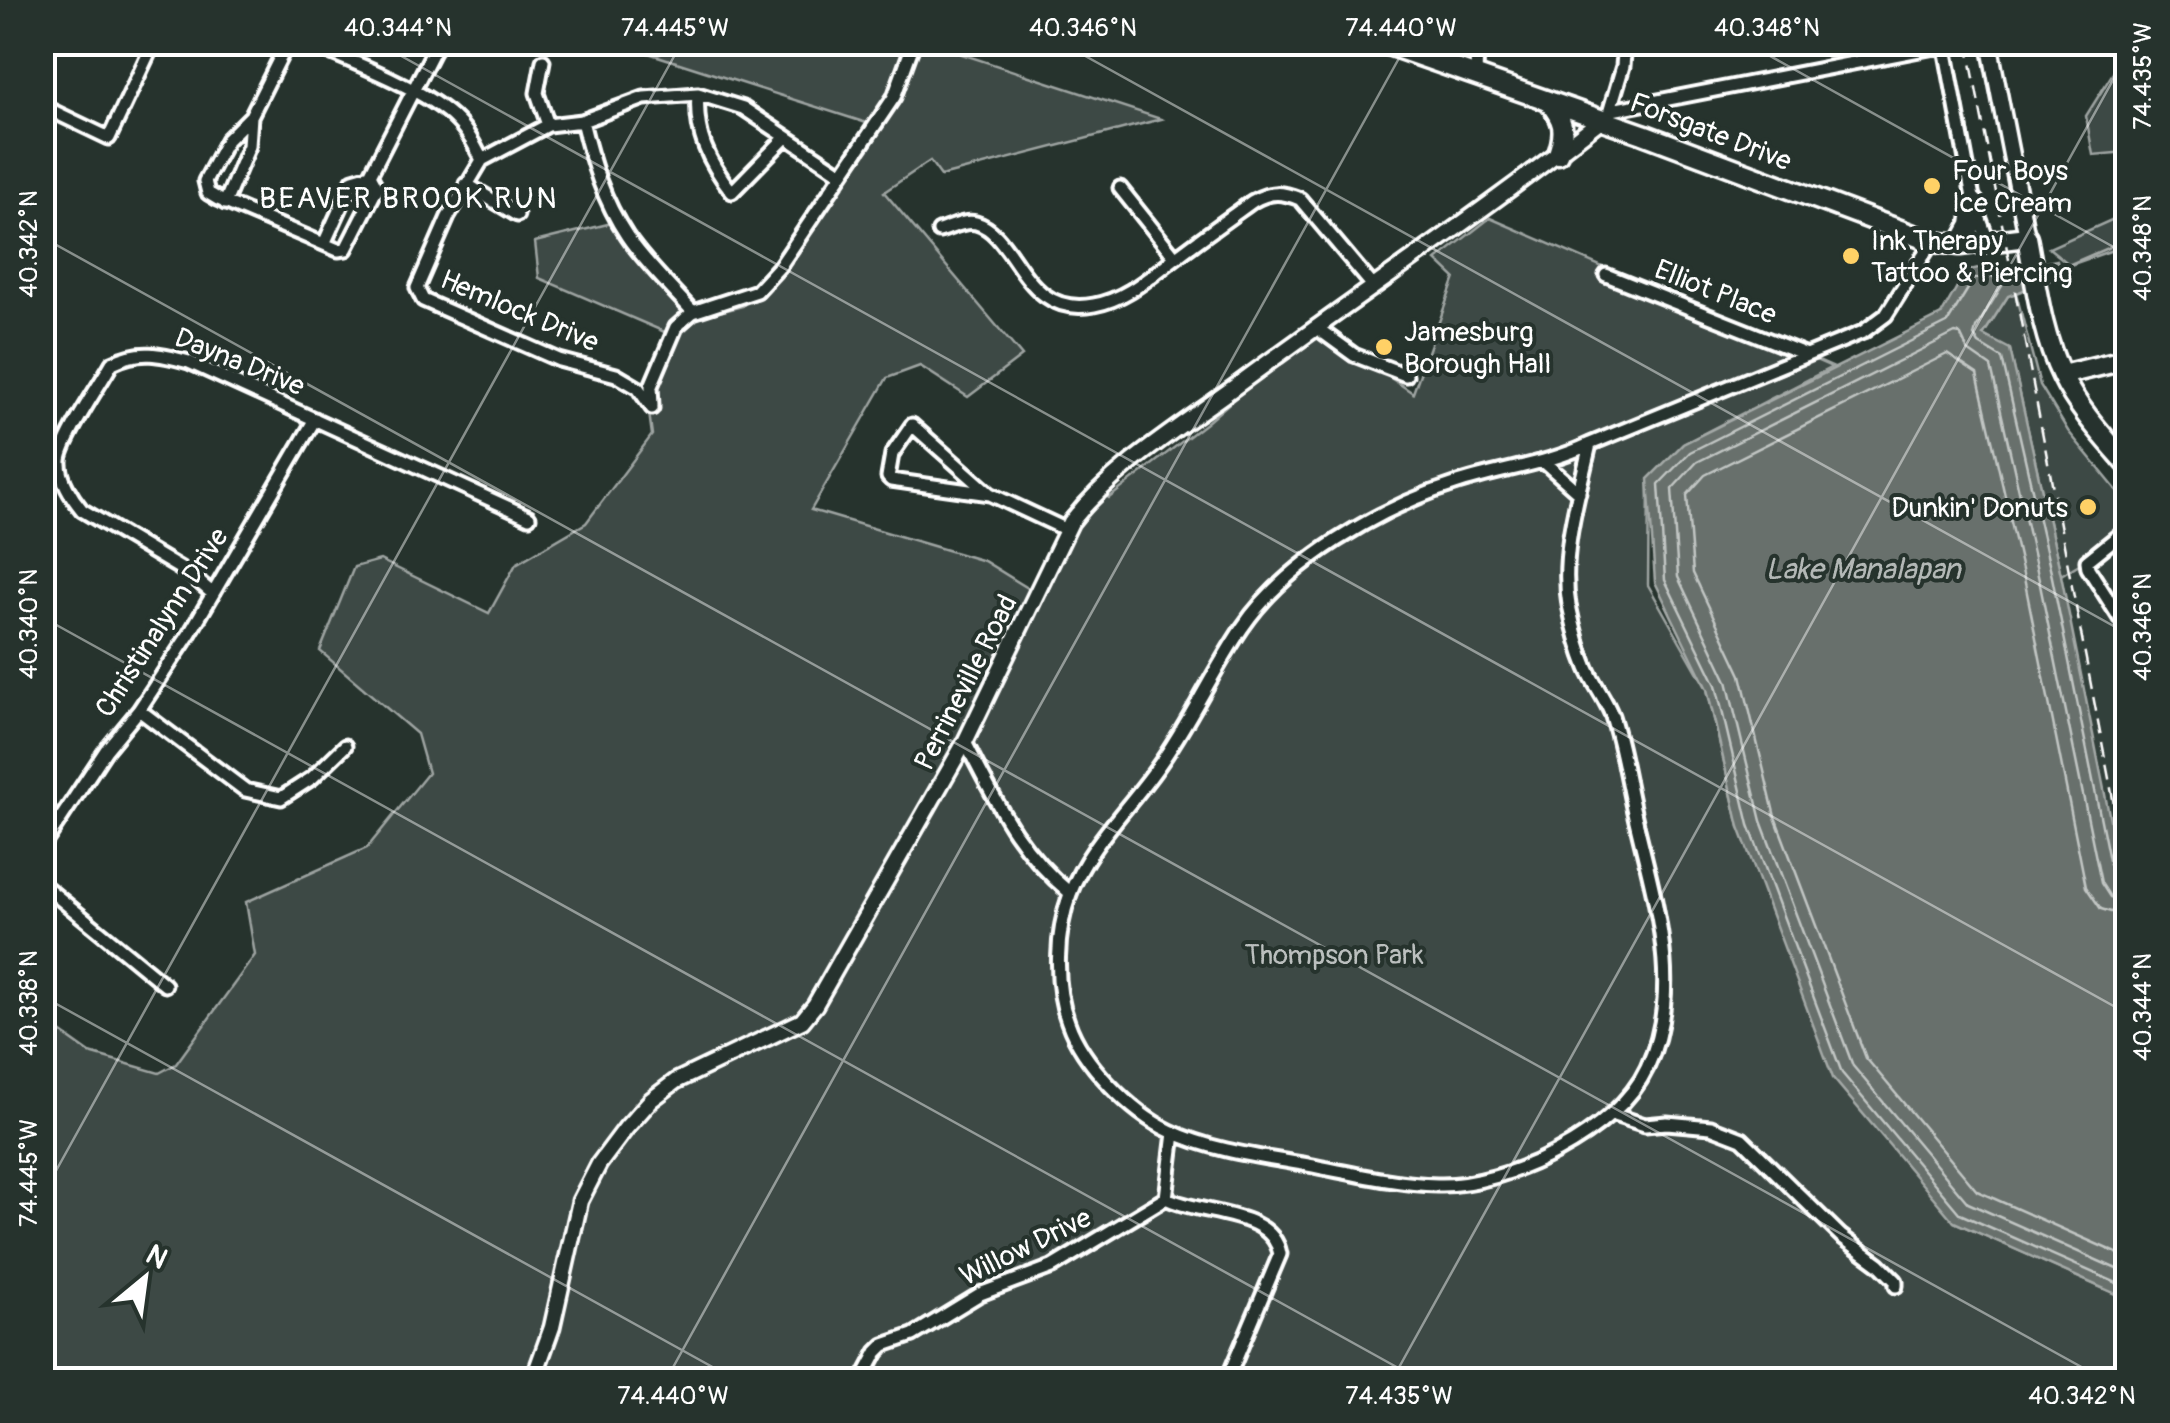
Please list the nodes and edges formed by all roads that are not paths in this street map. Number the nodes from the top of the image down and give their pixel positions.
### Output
1 (154, 42) edge
2 (288, 42) edge
3 (305, 42) edge
4 (438, 42) edge
5 (914, 42) edge
6 (1379, 42) edge
7 (1477, 42) edge
8 (1625, 42) edge
9 (1988, 42) edge
10 (1944, 44) edge
11 (328, 47) edge
12 (543, 60) dead end
13 (1476, 76) junction
14 (411, 91) junction
15 (698, 94) junction
16 (1548, 101) junction
17 (42, 106) edge
18 (1607, 115) junction
19 (250, 116) junction
20 (582, 121) junction
21 (548, 126) junction
22 (786, 137) junction
23 (1558, 154) junction
24 (482, 160) junction
25 (842, 174) junction
26 (370, 175) junction
27 (466, 184) junction
28 (1120, 188) dead end
29 (225, 202) junction
30 (1974, 203) junction
31 (517, 215) dead end
32 (939, 231) dead end
33 (2027, 238) junction
34 (1932, 242) junction
35 (1988, 242) junction
36 (324, 244) junction
37 (1960, 245) junction
38 (1175, 257) junction
39 (1606, 275) dead end
40 (1373, 286) junction
41 (692, 312) junction
42 (1317, 328) junction
43 (1807, 354) junction
44 (2128, 358) edge
45 (1406, 374) dead end
46 (2062, 376) junction
47 (315, 419) junction
48 (1590, 444) junction
49 (1544, 462) junction
50 (2128, 466) edge
51 (1579, 492) junction
52 (990, 494) junction
53 (530, 518) dead end
54 (2128, 528) edge
55 (1068, 530) junction
56 (212, 593) junction
57 (2128, 632) edge
58 (139, 710) junction
59 (965, 742) junction
60 (345, 746) dead end
61 (42, 818) edge
62 (54, 826) junction
63 (42, 848) edge
64 (42, 884) edge
65 (1070, 893) junction
66 (165, 985) dead end
67 (1614, 1115) junction
68 (1174, 1133) junction
69 (1166, 1198) junction
70 (1896, 1286) dead end
71 (533, 1380) edge
72 (862, 1380) edge
73 (1227, 1380) edge

1 - 17 street
2 - 19 street
3 - 11 street
4 - 14 street
5 - 25 street
6 - 13 main road, Forsgate Drive
7 - 13 street
8 - 18 street
9 - 33 street
10 - 18 street
10 - 30 street
11 - 14 street
12 - 21 street
13 - 16 main road, Forsgate Drive
14 - 24 street
14 - 26 street
15 - 20 street, Hemlock Drive
15 - 22 street, Hemlock Drive
15 - 22 street
16 - 18 main road, Forsgate Drive
16 - 23 main road
18 - 23 street, Perrineville Road
18 - 34 main road, Forsgate Drive
19 - 29 street
19 - 29 street
20 - 21 street, Hemlock Drive
20 - 41 street
21 - 24 street, Hemlock Drive
22 - 25 street, Hemlock Drive
23 - 40 street, Perrineville Road
24 - 27 street, Hemlock Drive
25 - 41 street
26 - 36 street
26 - 36 street
27 - 31 street
27 - 41 street, Hemlock Drive
28 - 38 street
29 - 36 street
30 - 35 street
30 - 37 main road
32 - 38 street
33 - 35 main road, Forsgate Drive
33 - 46 main road
34 - 37 main road, Forsgate Drive
34 - 43 street
35 - 37 main road, Forsgate Drive
38 - 40 street
39 - 43 street, Elliot Place
40 - 42 street, Perrineville Road
42 - 45 street
42 - 55 street, Perrineville Road
43 - 48 street
44 - 46 main road
46 - 50 main road
47 - 53 street, Dayna Drive
47 - 56 street, Christinalynn Drive
47 - 56 street, Dayna Drive
48 - 49 street
48 - 51 street
49 - 51 street
49 - 65 street
51 - 67 street
52 - 52 street
52 - 55 street
54 - 57 street
55 - 59 street, Perrineville Road
56 - 58 street, Christinalynn Drive
58 - 60 street
58 - 62 street, Christinalynn Drive
59 - 65 street
59 - 71 street, Perrineville Road
61 - 62 street
62 - 63 street, Christinalynn Drive
64 - 66 street
65 - 68 street
67 - 68 street
67 - 70 street
68 - 69 street
69 - 72 street, Willow Drive
69 - 73 street

